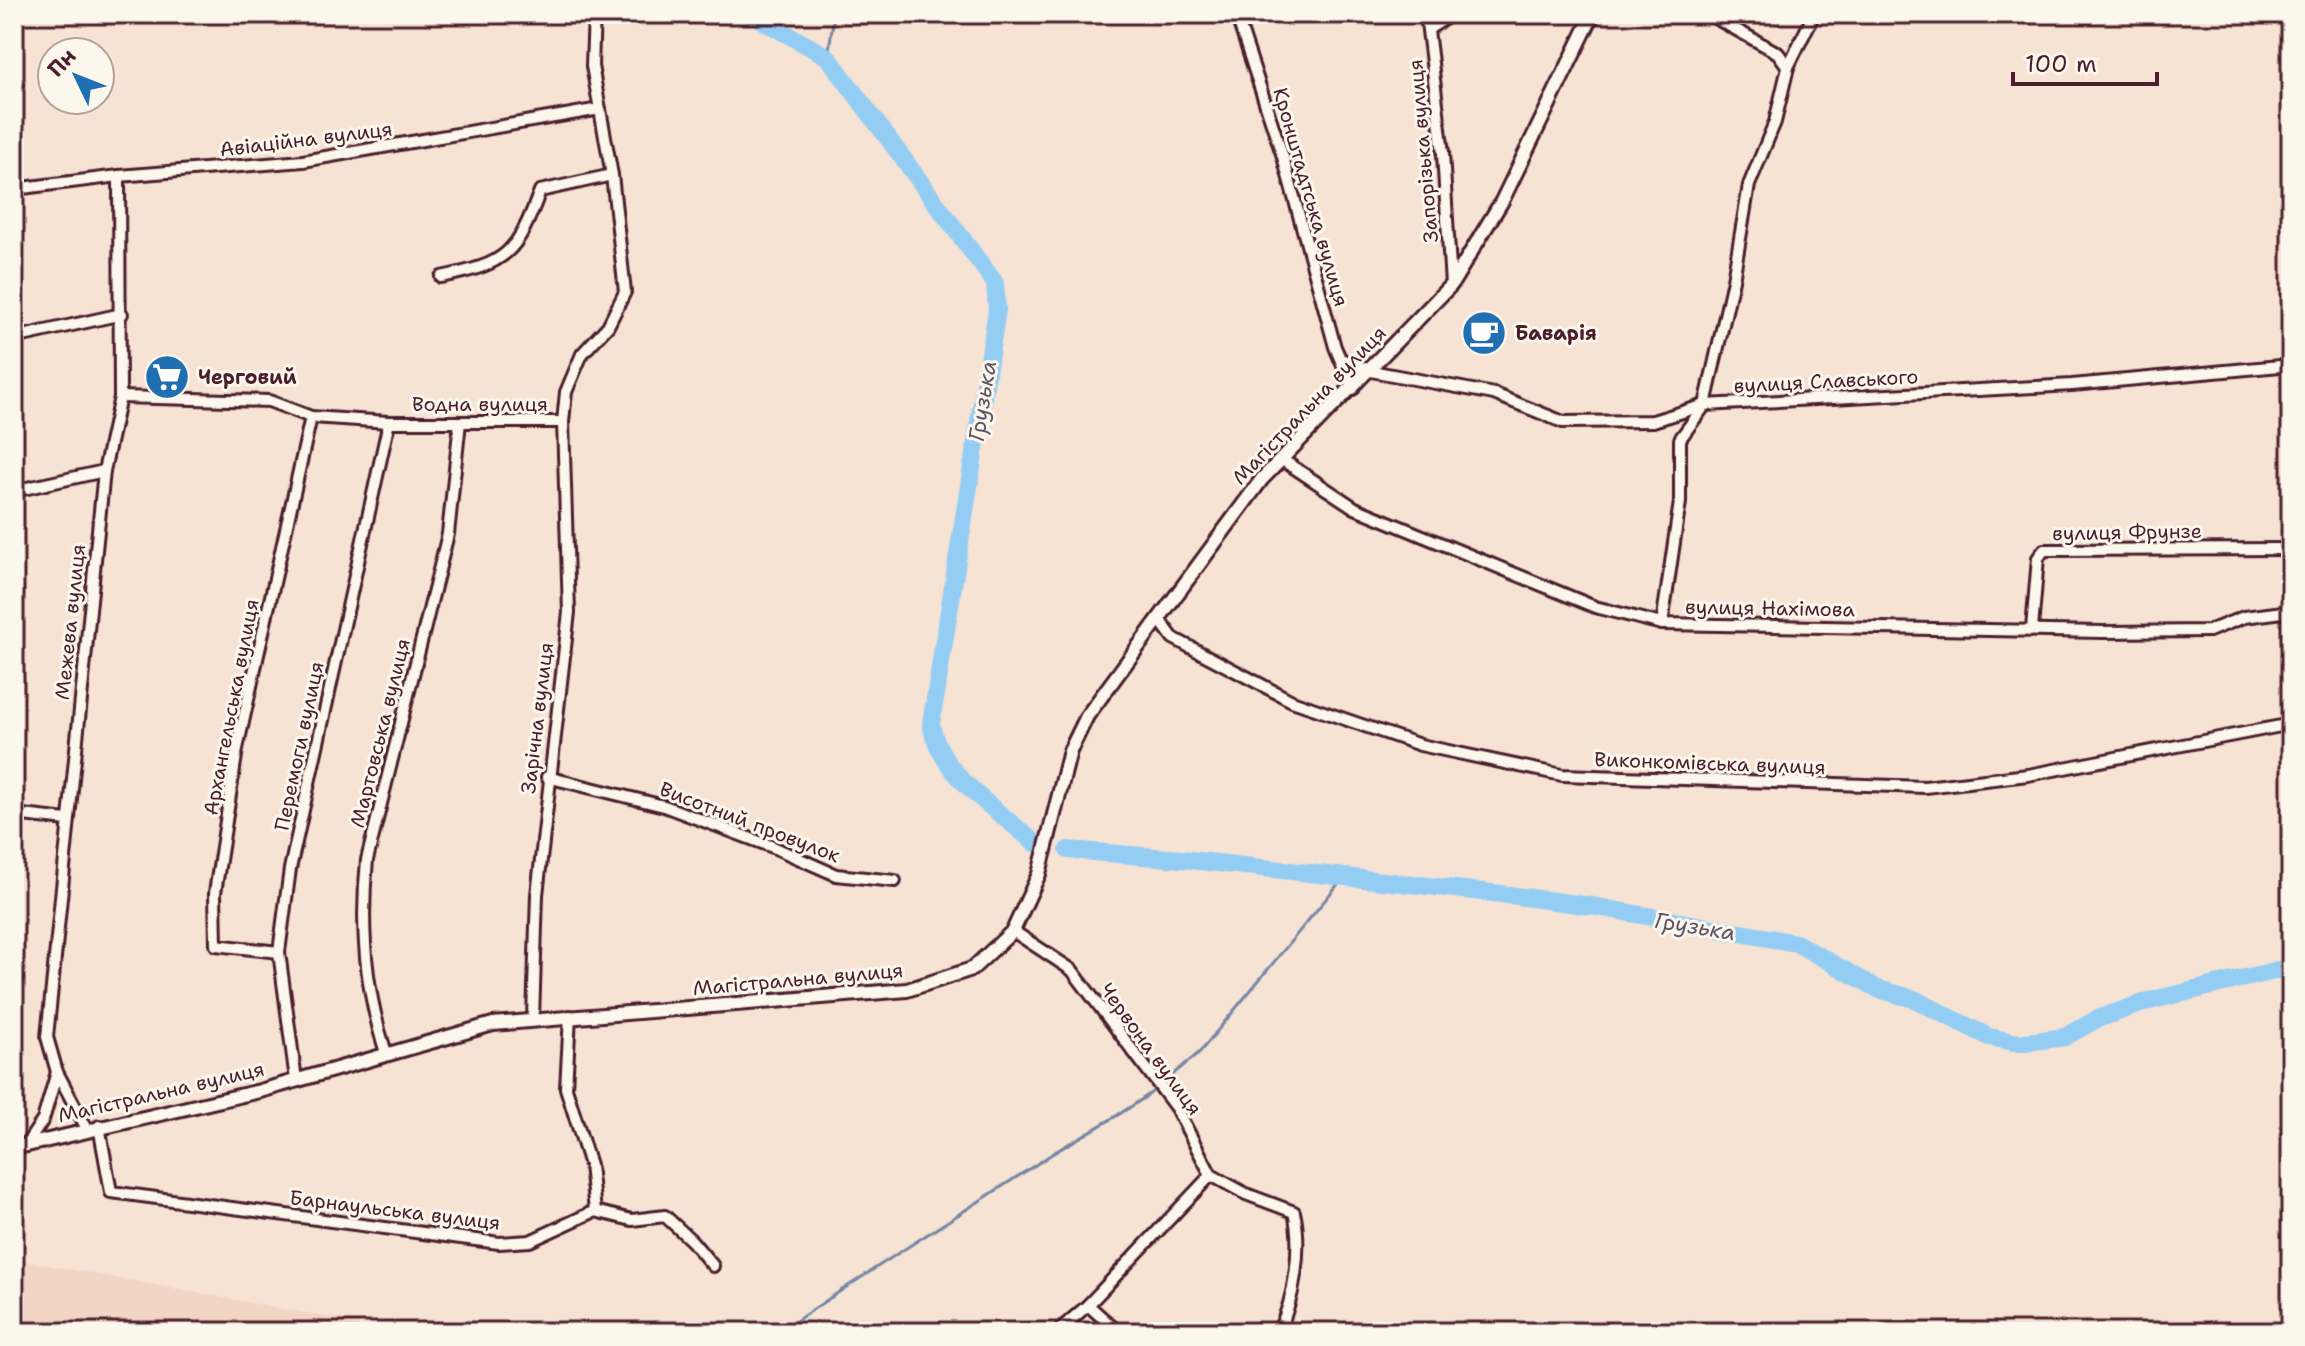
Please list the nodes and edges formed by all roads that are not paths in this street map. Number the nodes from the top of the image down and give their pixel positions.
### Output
1 (1236, 14) edge
2 (1426, 14) edge
3 (1452, 14) edge
4 (1593, 14) edge
5 (1814, 14) edge
6 (1716, 15) edge
7 (593, 16) edge
8 (1430, 28) junction
9 (1788, 67) junction
10 (600, 109) junction
11 (612, 175) junction
12 (119, 176) junction
13 (14, 189) edge
14 (441, 277) dead end
15 (1451, 285) junction
16 (122, 314) junction
17 (14, 338) edge
18 (1343, 360) junction
19 (2291, 365) edge
20 (1371, 371) junction
21 (1353, 389) junction
22 (120, 397) junction
23 (1705, 405) junction
24 (311, 417) junction
25 (389, 422) junction
26 (460, 422) junction
27 (563, 422) junction
28 (1281, 459) junction
29 (104, 471) junction
30 (14, 491) edge
31 (2291, 549) edge
32 (2291, 611) edge
33 (1159, 619) junction
34 (1662, 624) junction
35 (2032, 629) junction
36 (2291, 724) edge
37 (547, 777) junction
38 (14, 814) edge
39 (67, 820) junction
40 (895, 881) dead end
41 (1013, 931) junction
42 (279, 952) junction
43 (570, 1016) junction
44 (533, 1018) junction
45 (386, 1053) junction
46 (57, 1072) junction
47 (296, 1080) junction
48 (93, 1128) junction
49 (20, 1146) edge
50 (1211, 1175) junction
51 (595, 1211) junction
52 (713, 1266) dead end
53 (1088, 1305) junction
54 (1057, 1332) edge
55 (1118, 1332) edge
56 (1278, 1332) edge

1 - 18 street, Кронштадтська вулиця
2 - 8 street, Запорізька вулиця
3 - 8 street
4 - 15 main road, Магістральна вулиця
5 - 9 street
6 - 9 street
7 - 10 street, Водна вулиця
8 - 15 street, Запорізька вулиця
9 - 23 street
10 - 11 street, Водна вулиця
10 - 12 street, Авіаційна вулиця
11 - 14 street
11 - 27 street, Водна вулиця
12 - 13 street, Авіаційна вулиця
12 - 16 street, Межева вулиця
15 - 20 main road, Магістральна вулиця
16 - 17 street
16 - 22 street, Межева вулиця
18 - 20 street, вулиця Славського
18 - 21 street, Кронштадтська вулиця
19 - 23 street, вулиця Славського
20 - 21 main road, Магістральна вулиця
20 - 23 street, вулиця Славського
21 - 28 main road, Магістральна вулиця
22 - 24 street, Водна вулиця
22 - 29 street, Межева вулиця
23 - 34 street
24 - 25 street, Водна вулиця
24 - 42 street, Архангельська вулиця
25 - 26 street, Водна вулиця
25 - 42 street, Перемоги вулиця
26 - 27 street, Водна вулиця
26 - 45 street, Мартовська вулиця
27 - 37 street, Зарічна вулиця
28 - 33 main road, Магістральна вулиця
28 - 34 street, вулиця Нахімова
29 - 30 street
29 - 39 street, Межева вулиця
31 - 35 street, вулиця Фрунзе
32 - 35 street, вулиця Нахімова
33 - 36 street, Виконкомівська вулиця
33 - 41 main road, Магістральна вулиця
34 - 35 street, вулиця Нахімова
37 - 40 street, Висотний провулок
37 - 44 street, Зарічна вулиця
38 - 39 street
39 - 46 street, Межева вулиця
41 - 43 main road, Магістральна вулиця
41 - 50 street, Червона вулиця
42 - 47 street, Перемоги вулиця
43 - 44 main road, Магістральна вулиця
43 - 51 street
44 - 45 main road, Магістральна вулиця
45 - 47 main road, Магістральна вулиця
46 - 48 street, Межева вулиця
46 - 49 street
47 - 48 main road, Магістральна вулиця
48 - 49 main road, Магістральна вулиця
48 - 51 street, Барнаульська вулиця
50 - 53 street
50 - 56 street
51 - 52 street
53 - 54 street
53 - 55 street

